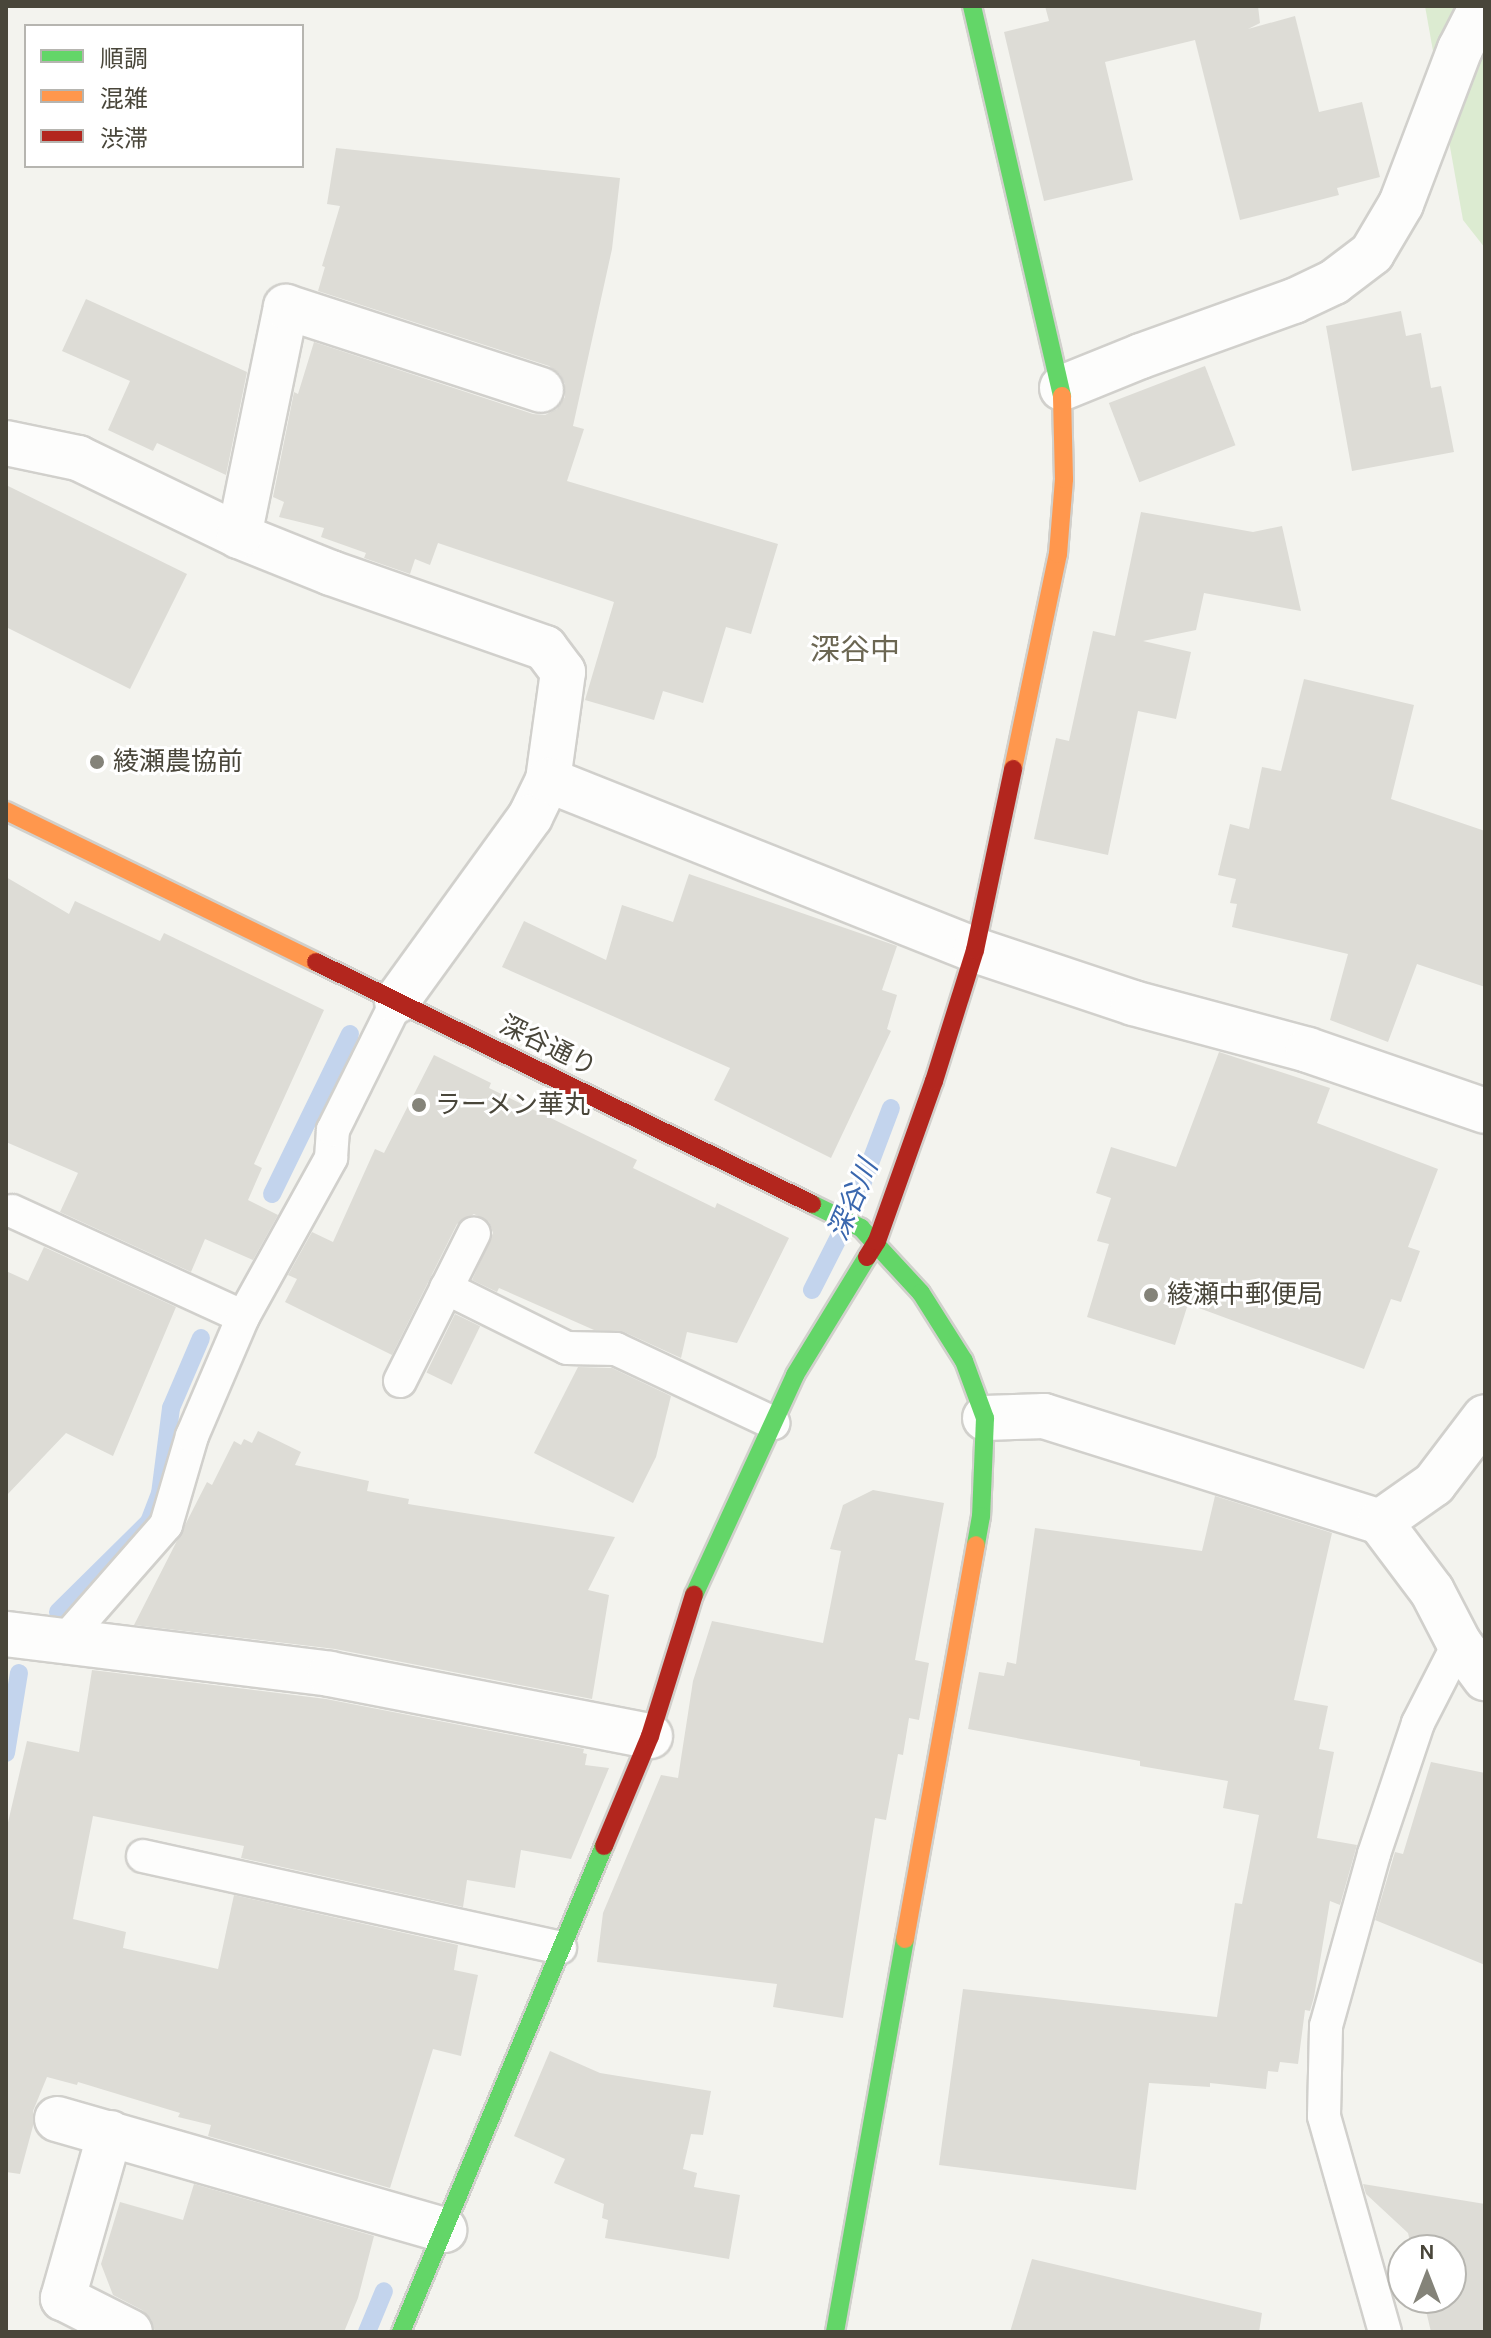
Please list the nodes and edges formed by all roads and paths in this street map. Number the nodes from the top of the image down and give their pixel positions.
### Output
1 (972, 6) edge
2 (1482, 6) edge
3 (1062, 388) junction
4 (541, 390) dead end
5 (6, 443) edge
6 (239, 536) junction
7 (548, 780) junction
8 (6, 811) edge
9 (975, 950) junction
10 (397, 1001) junction
11 (1485, 1111) edge
12 (12, 1211) dead end
13 (474, 1233) dead end
14 (877, 1241) junction
15 (446, 1288) junction
16 (243, 1317) junction
17 (400, 1381) dead end
18 (1485, 1417) edge
19 (985, 1418) junction
20 (773, 1423) junction
21 (1380, 1522) junction
22 (6, 1634) edge
23 (65, 1640) junction
24 (1459, 1643) junction
25 (1485, 1678) edge
26 (650, 1736) junction
27 (143, 1856) dead end
28 (560, 1948) junction
29 (57, 2119) dead end
30 (110, 2133) junction
31 (444, 2230) junction
32 (130, 2332) edge
33 (401, 2332) edge
34 (835, 2332) edge
35 (1385, 2332) edge

1 - 3 street
2 - 3 street
3 - 9 street
4 - 6 street
5 - 6 street
6 - 7 street
7 - 9 street
7 - 10 street
8 - 10 street, 深谷通り
9 - 11 street
9 - 14 street
10 - 14 street, 深谷通り
10 - 16 lane
12 - 16 lane
13 - 15 lane
14 - 19 street, 深谷通り
14 - 20 street
15 - 17 lane
15 - 20 lane
16 - 23 lane
18 - 21 street
19 - 21 street
19 - 34 street
20 - 26 street
21 - 24 street
22 - 23 street
23 - 26 street
24 - 25 street
24 - 35 lane
26 - 28 street
27 - 28 lane
28 - 31 street
29 - 30 street
30 - 31 street
30 - 32 street
31 - 33 street

